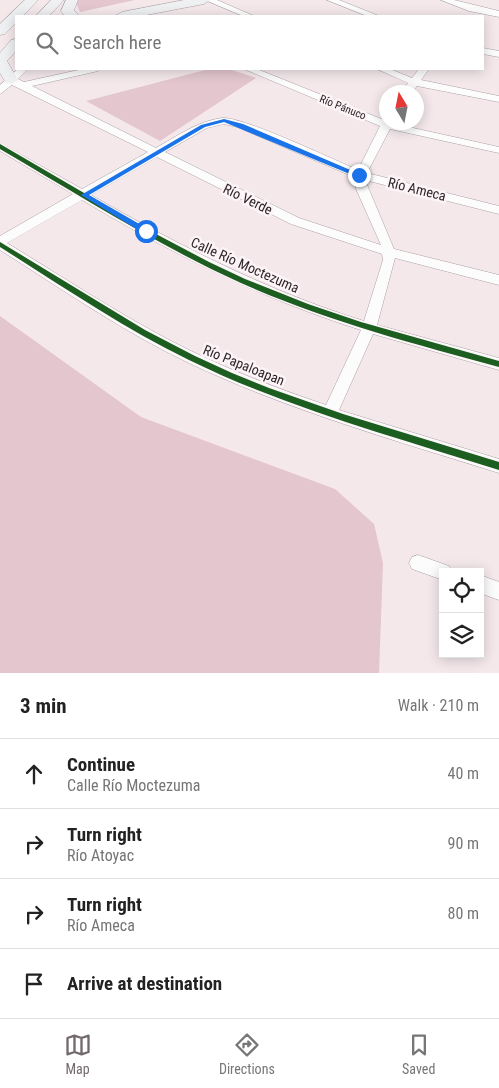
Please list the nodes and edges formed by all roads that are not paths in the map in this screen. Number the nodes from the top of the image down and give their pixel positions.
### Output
1 (72, 0) edge
2 (204, 0) edge
3 (209, 0) edge
4 (330, 0) edge
5 (445, 0) edge
6 (479, 0) edge
7 (51, 2) edge
8 (28, 4) edge
9 (469, 13) edge
10 (499, 14) edge
11 (17, 15) edge
12 (43, 15) edge
13 (72, 15) edge
14 (131, 15) edge
15 (247, 15) edge
16 (371, 15) edge
17 (15, 17) edge
18 (0, 21) edge
19 (0, 31) edge
20 (15, 38) edge
21 (0, 42) edge
22 (15, 44) edge
23 (484, 51) edge
24 (499, 54) edge
25 (0, 61) edge
26 (23, 70) edge
27 (90, 70) edge
28 (252, 70) edge
29 (384, 70) edge
30 (423, 70) edge
31 (414, 82) junction
32 (18, 83) junction
33 (412, 85) edge
34 (0, 91) edge
35 (499, 99) edge
36 (379, 121) edge
37 (384, 130) edge
38 (413, 130) edge
39 (0, 146) edge
40 (499, 150) edge
41 (158, 152) junction
42 (359, 175) junction
43 (84, 195) junction
44 (499, 210) edge
45 (0, 242) edge
46 (389, 252) junction
47 (499, 280) edge
48 (369, 328) junction
49 (499, 364) edge
50 (331, 412) junction
51 (499, 466) edge
52 (418, 563) dead end
53 (439, 570) edge
54 (484, 585) edge
55 (499, 591) edge

1 - 13 main road
2 - 14 main road
3 - 15 street
4 - 16 street
5 - 9 street
6 - 9 street
7 - 12 main road
8 - 11 main road
8 - 18 main road
9 - 10 street
17 - 19 main road
20 - 21 main road
22 - 25 main road
23 - 24 street
25 - 32 main road
26 - 32 street
27 - 32 street
28 - 36 street, Río Pánuco
29 - 31 street
30 - 31 street
31 - 33 street
31 - 35 street
32 - 34 street
32 - 41 street, Río Verde
37 - 42 street
38 - 40 street, Río Pánuco
39 - 43 street, Calle Río Moctezuma
41 - 42 street, Río Ameca
41 - 43 street
41 - 46 street, Río Verde
42 - 44 street, Río Ameca
42 - 46 street
43 - 45 street
43 - 48 street, Calle Río Moctezuma
45 - 50 street, Río Papaloapan
46 - 47 street, Río Verde
46 - 48 street
48 - 49 street, Calle Río Moctezuma
48 - 50 street
50 - 51 street, Río Papaloapan
52 - 53 street
54 - 55 street

